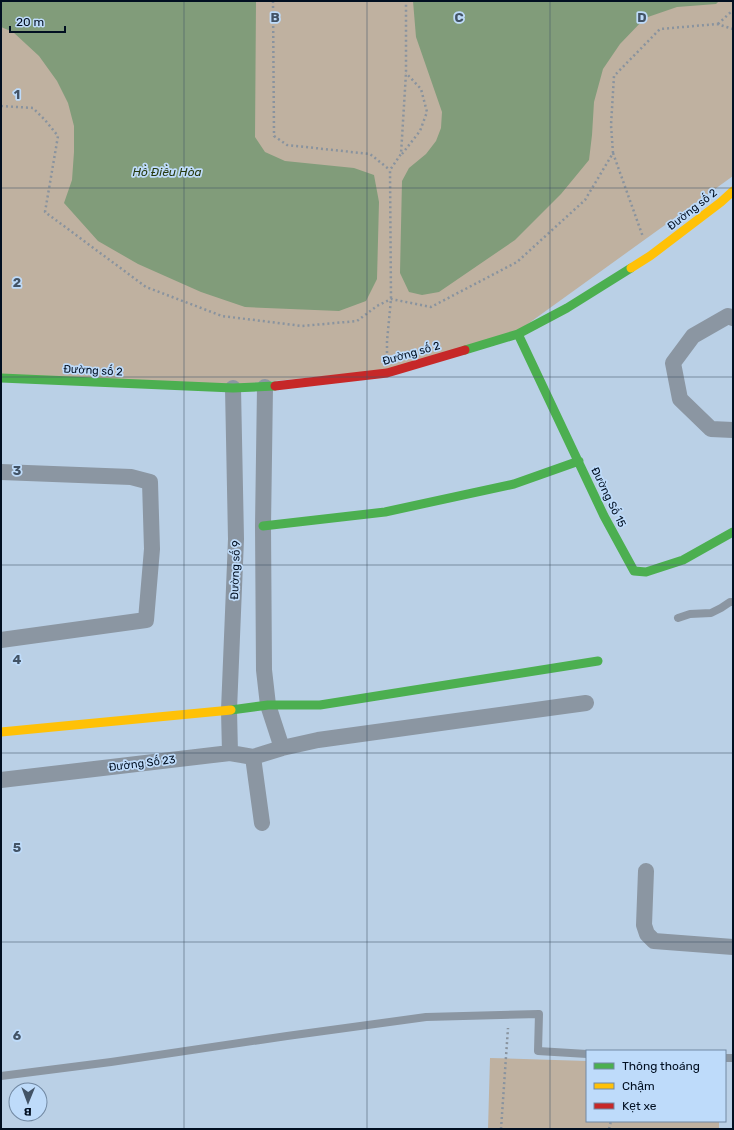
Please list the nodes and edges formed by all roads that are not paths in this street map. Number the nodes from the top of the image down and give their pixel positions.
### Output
1 (733, 191) edge
2 (733, 318) edge
3 (518, 334) junction
4 (1, 378) edge
5 (233, 388) junction
6 (265, 388) junction
7 (733, 430) edge
8 (579, 461) junction
9 (1, 472) edge
10 (263, 526) junction
11 (733, 532) edge
12 (733, 602) edge
13 (678, 618) dead end
14 (1, 640) edge
15 (598, 661) dead end
16 (586, 703) dead end
17 (268, 705) junction
18 (229, 710) junction
19 (1, 732) edge
20 (282, 748) junction
21 (230, 753) junction
22 (253, 757) junction
23 (1, 780) edge
24 (262, 823) dead end
25 (646, 871) dead end
26 (733, 947) edge
27 (586, 1054) edge
28 (1, 1076) edge

1 - 3 street, Đường số 2
2 - 7 street
3 - 6 street, Đường số 2
3 - 8 street, Đường Số 15
4 - 5 street, Đường số 2
5 - 6 street, Đường số 2
5 - 18 street, Đường số 9
6 - 10 street
8 - 10 street
8 - 11 street, Đường Số 15
9 - 14 street
10 - 17 street
12 - 13 lane
15 - 17 street
16 - 20 street, Đường Số 23
17 - 18 street
17 - 20 street
18 - 19 street
18 - 21 street, Đường số 9
20 - 22 street, Đường Số 23
21 - 22 street, Đường Số 23
21 - 23 street, Đường Số 23
22 - 24 street
25 - 26 street
27 - 28 lane

